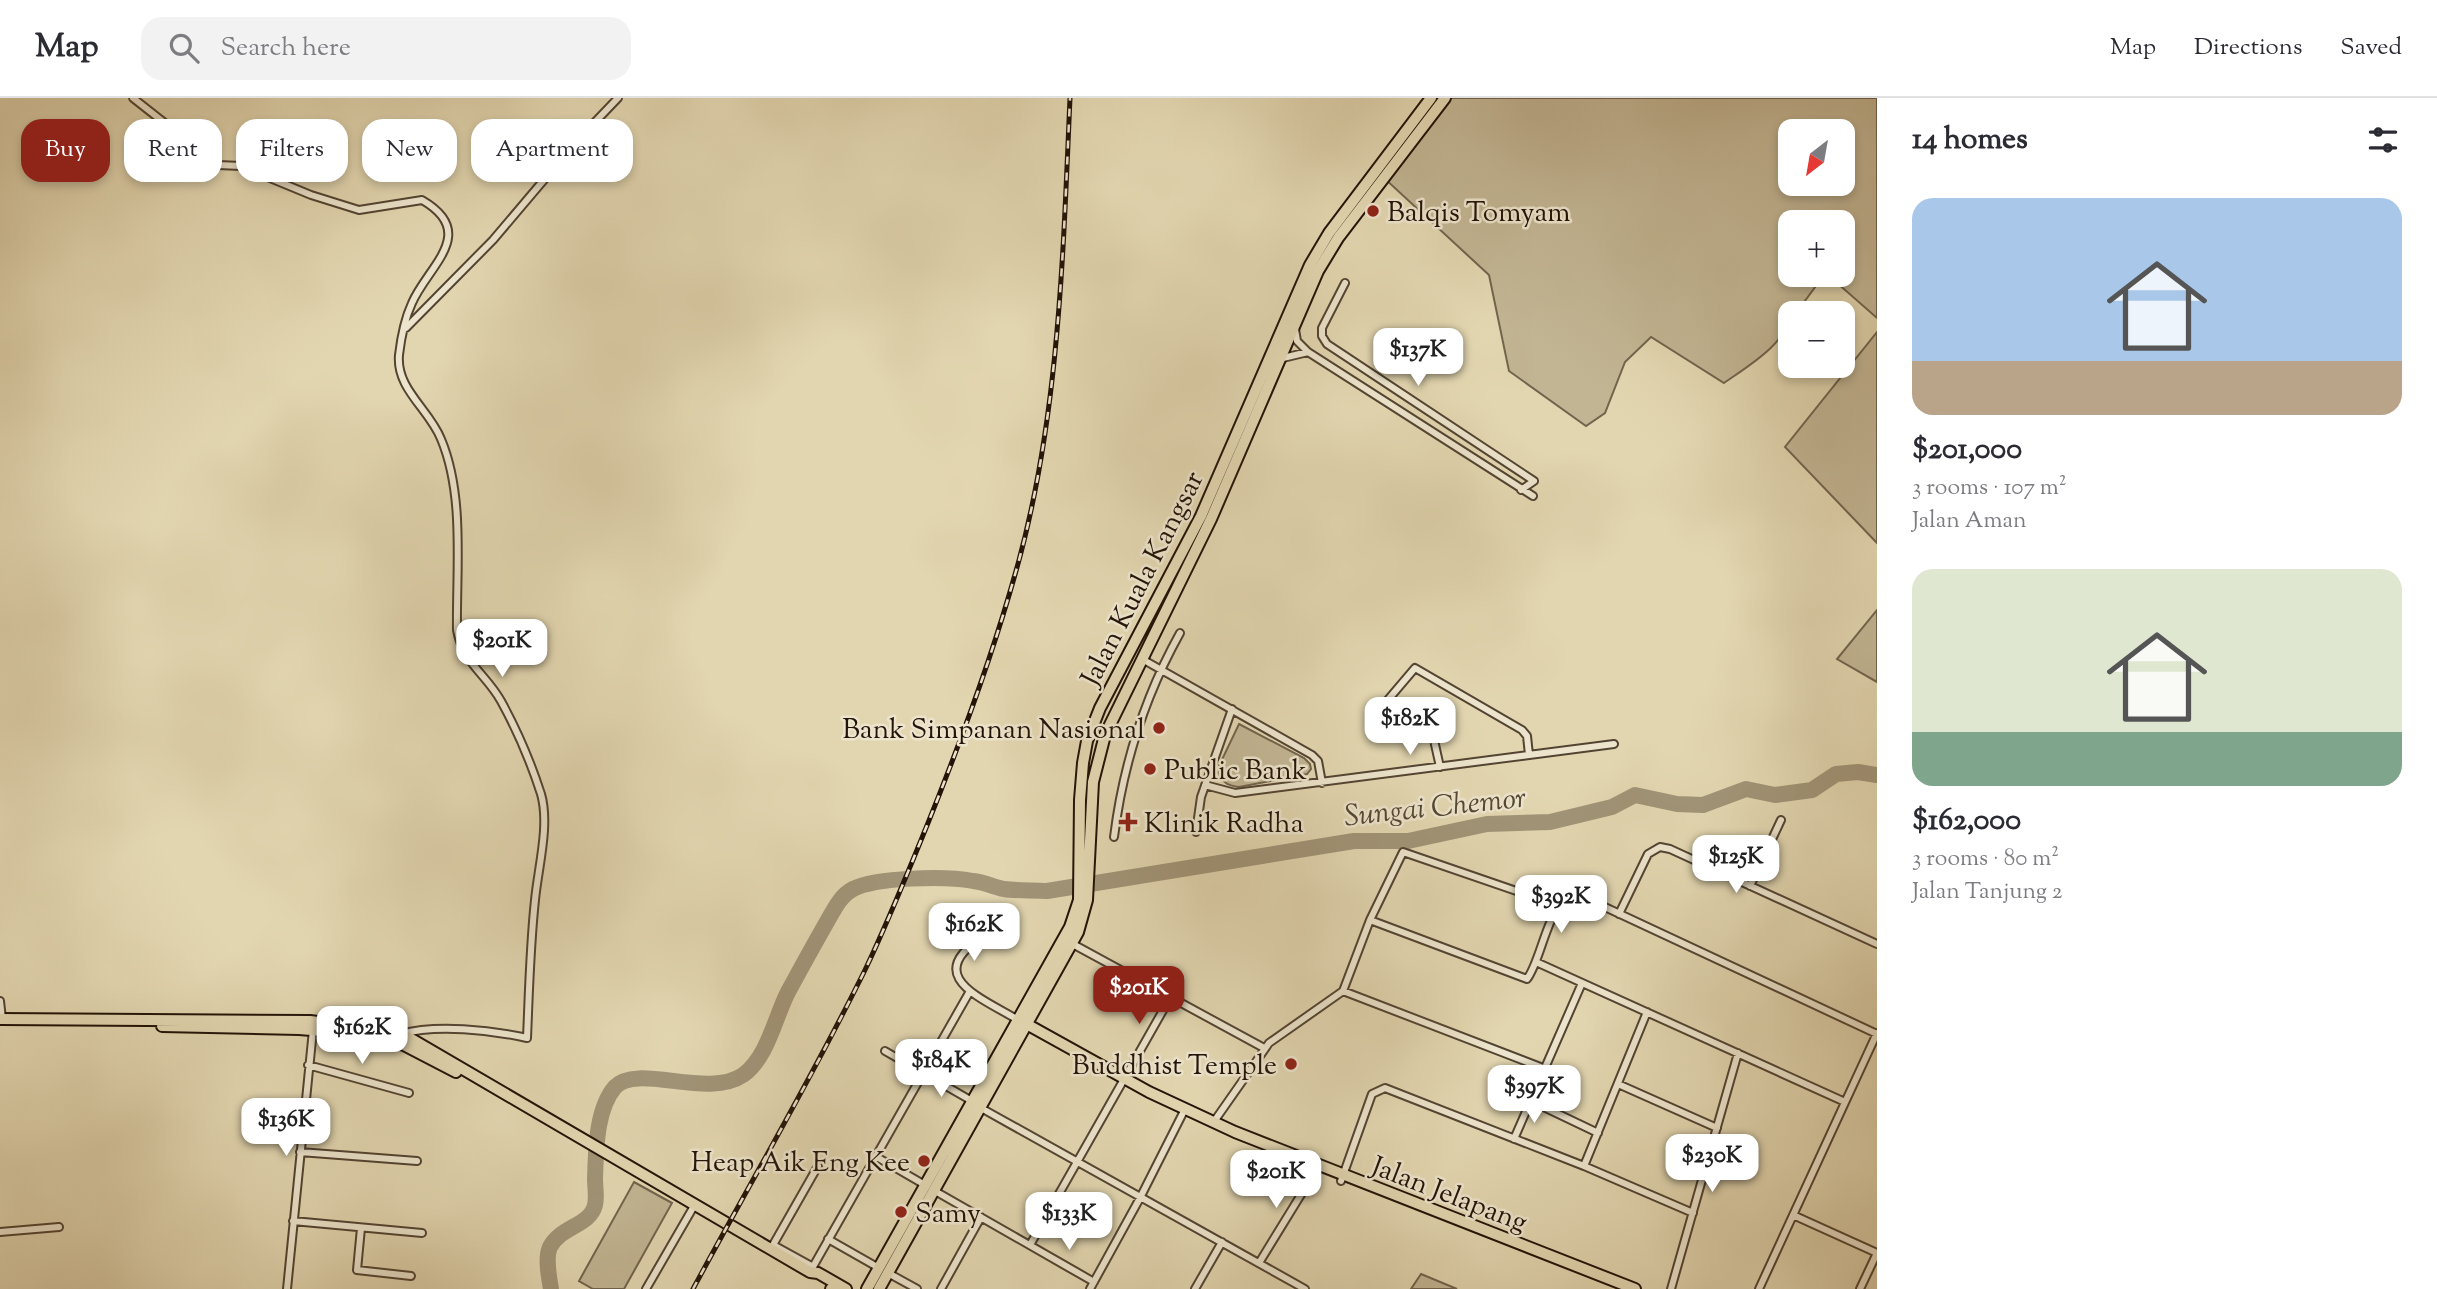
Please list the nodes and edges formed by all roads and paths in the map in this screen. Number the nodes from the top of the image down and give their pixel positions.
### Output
1 (133, 98) edge
2 (618, 98) edge
3 (1431, 98) edge
4 (1445, 98) edge
5 (1345, 283) dead end
6 (1294, 324) junction
7 (404, 329) junction
8 (1308, 352) junction
9 (1279, 360) junction
10 (1357, 363) junction
11 (1349, 379) junction
12 (1521, 490) junction
13 (1533, 496) dead end
14 (1147, 619) junction
15 (1180, 633) dead end
16 (1142, 659) junction
17 (1160, 669) junction
18 (1232, 709) junction
19 (1091, 730) junction
20 (1614, 744) dead end
21 (1529, 755) junction
22 (1440, 766) junction
23 (1322, 783) junction
24 (1205, 785) junction
25 (1781, 820) dead end
26 (1196, 832) dead end
27 (1114, 837) dead end
28 (1085, 867) junction
29 (1749, 886) junction
30 (1557, 905) junction
31 (1619, 914) junction
32 (1370, 920) junction
33 (984, 936) dead end
34 (1068, 941) junction
35 (1877, 944) edge
36 (1536, 962) junction
37 (1582, 983) junction
38 (970, 991) junction
39 (1343, 991) junction
40 (1170, 998) junction
41 (0, 1001) edge
42 (1647, 1012) junction
43 (1, 1019) edge
44 (57, 1020) junction
45 (284, 1021) junction
46 (334, 1024) junction
47 (1025, 1024) junction
48 (313, 1030) junction
49 (399, 1034) junction
50 (1877, 1034) edge
51 (1264, 1048) junction
52 (884, 1051) dead end
53 (1738, 1053) junction
54 (308, 1065) junction
55 (1543, 1069) junction
56 (923, 1073) junction
57 (1123, 1082) junction
58 (1618, 1084) junction
59 (409, 1093) dead end
60 (1530, 1100) junction
61 (1845, 1102) junction
62 (977, 1105) junction
63 (527, 1109) junction
64 (1184, 1112) junction
65 (1213, 1123) junction
66 (1717, 1128) junction
67 (1598, 1133) junction
68 (1514, 1139) junction
69 (300, 1152) junction
70 (875, 1156) junction
71 (417, 1161) dead end
72 (1078, 1162) junction
73 (818, 1166) dead end
74 (1584, 1166) junction
75 (1317, 1169) junction
76 (1342, 1178) junction
77 (930, 1188) junction
78 (1139, 1196) junction
79 (694, 1206) junction
80 (1693, 1213) junction
81 (1793, 1215) junction
82 (981, 1217) junction
83 (293, 1221) junction
84 (59, 1227) dead end
85 (361, 1228) junction
86 (0, 1232) edge
87 (422, 1233) dead end
88 (828, 1239) junction
89 (1222, 1242) junction
90 (1030, 1245) junction
91 (1877, 1253) edge
92 (1259, 1264) junction
93 (811, 1269) junction
94 (884, 1270) junction
95 (411, 1276) dead end
96 (1290, 1281) junction
97 (1094, 1282) junction
98 (287, 1289) edge
99 (646, 1289) edge
100 (832, 1289) edge
101 (846, 1289) edge
102 (867, 1289) edge
103 (878, 1289) edge
104 (917, 1289) edge
105 (941, 1289) edge
106 (1090, 1289) edge
107 (1195, 1289) edge
108 (1285, 1289) edge
109 (1305, 1289) edge
110 (1623, 1289) edge
111 (1636, 1289) edge
112 (1671, 1289) edge
113 (1759, 1289) edge
114 (1860, 1289) edge

1 - 7 street
2 - 7 street
3 - 14 main road, Jalan Kuala Kangsar
4 - 6 main road, Jalan Kuala Kangsar
5 - 10 street
6 - 8 street
6 - 9 main road, Jalan Kuala Kangsar
7 - 49 street
8 - 9 street
8 - 11 street
9 - 16 main road, Jalan Kuala Kangsar
10 - 11 street
10 - 12 street
11 - 12 street
12 - 13 street
14 - 16 main road
14 - 19 main road, Jalan Kuala Kangsar
15 - 17 street
16 - 17 street
16 - 19 main road
16 - 28 main road, Jalan Kuala Kangsar
17 - 18 street
17 - 27 street
18 - 23 street
18 - 24 street
19 - 28 main road, Jalan Kuala Kangsar
20 - 21 street
21 - 22 street
21 - 22 street
22 - 23 street
23 - 24 street
24 - 26 street
25 - 29 street
28 - 34 main road, Jalan Kuala Kangsar
29 - 31 street
29 - 35 street
30 - 31 street
30 - 32 street
30 - 36 street
31 - 50 street
32 - 36 street
32 - 39 street
33 - 38 street
34 - 40 street
34 - 47 main road, Jalan Kuala Kangsar
36 - 37 street
37 - 42 street
37 - 55 street
38 - 47 street
38 - 56 street
39 - 51 street
39 - 55 street
40 - 51 street
40 - 57 street
41 - 43 street
42 - 53 street
42 - 58 street
43 - 44 main road
44 - 45 main road
44 - 48 main road
45 - 46 main road
45 - 48 main road
46 - 48 main road
46 - 49 main road
47 - 57 main road, Jalan Jelapang
47 - 62 main road, Jalan Kuala Kangsar
48 - 54 street
48 - 63 main road
49 - 63 main road
50 - 61 street
51 - 65 street
52 - 56 street
53 - 61 street
53 - 66 street
54 - 59 street
54 - 69 street
55 - 60 street
56 - 62 street
56 - 70 street
57 - 64 main road, Jalan Jelapang
57 - 72 street
58 - 66 street
58 - 67 street
60 - 67 street
60 - 68 street
61 - 81 street
62 - 72 street
62 - 77 main road, Jalan Kuala Kangsar
63 - 79 main road
64 - 65 main road, Jalan Jelapang
64 - 75 main road, Jalan Jelapang
64 - 78 street
65 - 75 main road, Jalan Jelapang
66 - 80 street
67 - 74 street
68 - 74 street
68 - 76 street
69 - 71 street
69 - 83 street
70 - 77 street
70 - 88 street
72 - 78 street
72 - 90 street
73 - 93 street
74 - 80 street
75 - 76 main road, Jalan Jelapang
75 - 92 street
76 - 110 main road, Jalan Jelapang
76 - 111 main road, Jalan Jelapang
77 - 82 street
77 - 94 main road, Jalan Kuala Kangsar
78 - 89 street
78 - 97 street
79 - 93 main road
79 - 99 street
80 - 112 street
81 - 91 street
81 - 113 street
82 - 90 street
82 - 105 street
83 - 85 street
83 - 98 street
84 - 86 street
85 - 87 street
85 - 95 street
88 - 93 street
88 - 94 street
89 - 92 street
89 - 107 street
90 - 97 street
91 - 114 street
92 - 96 street
93 - 100 main road
93 - 101 main road
94 - 102 main road, Jalan Kuala Kangsar
94 - 103 main road, Jalan Kuala Kangsar
94 - 104 street
96 - 108 street
96 - 109 street
97 - 106 street

